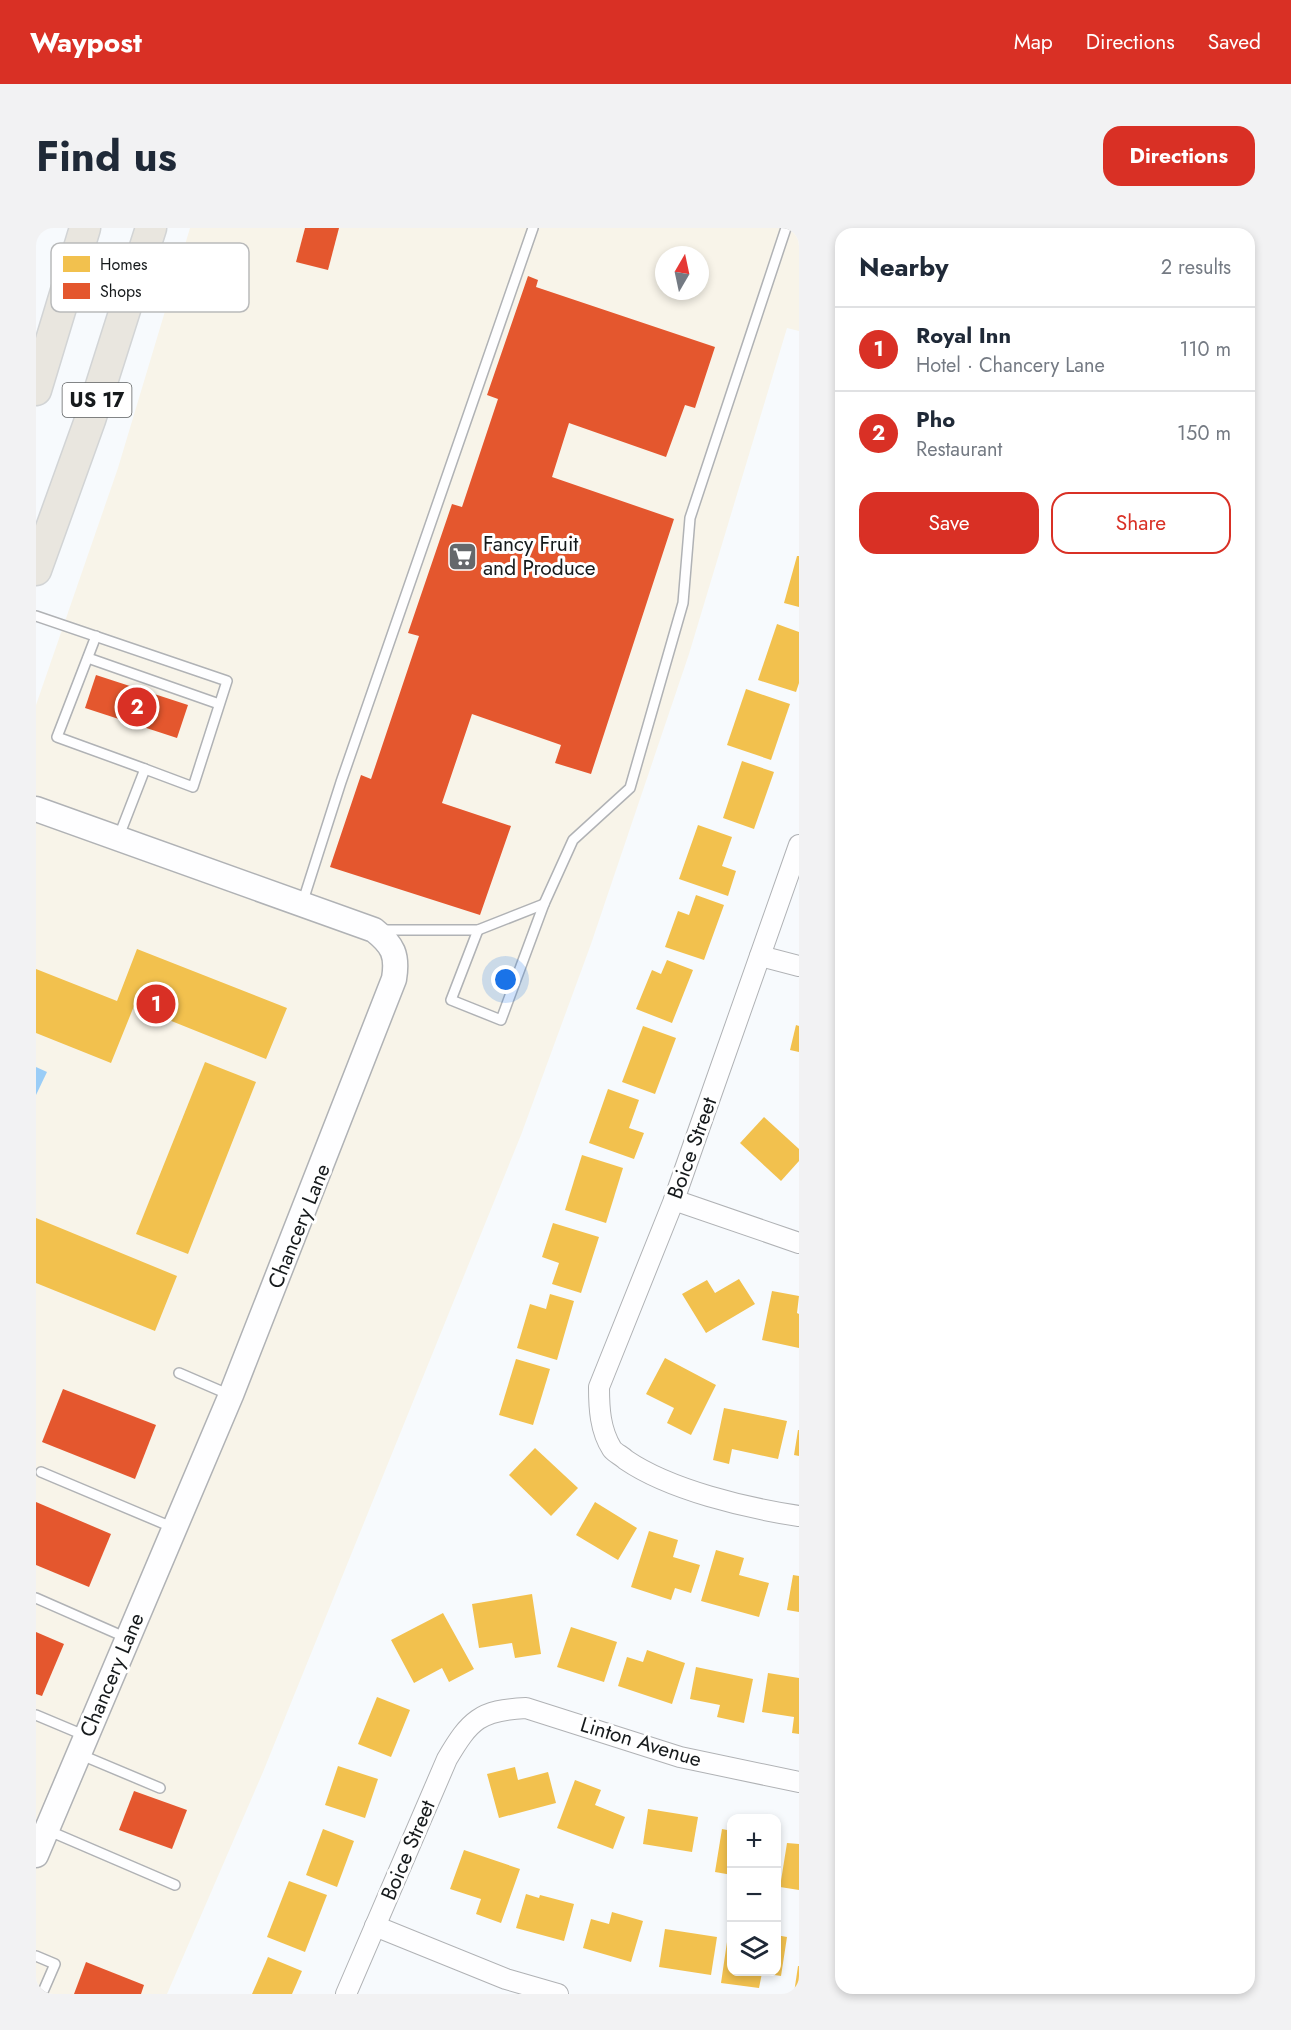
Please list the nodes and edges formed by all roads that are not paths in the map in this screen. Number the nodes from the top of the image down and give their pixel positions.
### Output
1 (85, 228) edge
2 (151, 228) edge
3 (533, 228) edge
4 (786, 228) edge
5 (80, 243) edge
6 (146, 243) edge
7 (60, 312) edge
8 (124, 312) edge
9 (36, 390) edge
10 (36, 570) edge
11 (36, 616) edge
12 (96, 636) junction
13 (87, 658) junction
14 (219, 704) junction
15 (145, 769) junction
16 (36, 809) edge
17 (118, 839) junction
18 (799, 845) edge
19 (302, 904) junction
20 (544, 904) junction
21 (374, 930) junction
22 (478, 930) junction
23 (760, 956) junction
24 (799, 966) edge
25 (674, 1200) junction
26 (799, 1243) edge
27 (180, 1373) dead end
28 (231, 1395) junction
29 (41, 1472) dead end
30 (799, 1516) edge
31 (175, 1529) junction
32 (36, 1598) edge
33 (128, 1638) junction
34 (36, 1715) edge
35 (484, 1715) joint
36 (82, 1745) junction
37 (799, 1782) edge
38 (160, 1788) dead end
39 (47, 1830) junction
40 (36, 1855) edge
41 (175, 1884) dead end
42 (375, 1926) junction
43 (36, 1956) edge
44 (42, 1994) edge
45 (346, 1994) edge
46 (558, 1994) edge

1 - 5 main road, US 17
2 - 6 main road, US 17
3 - 19 lane
4 - 20 lane
7 - 9 main road, US 17
8 - 10 main road, US 17
11 - 12 lane
12 - 13 lane
12 - 14 lane
13 - 14 lane
13 - 15 lane
14 - 15 lane
15 - 17 lane
16 - 17 street, Chancery Lane
17 - 19 street, Chancery Lane
18 - 23 street, Boice Street
19 - 21 street, Chancery Lane
20 - 22 lane
20 - 22 lane
21 - 22 lane
21 - 28 street, Chancery Lane
23 - 24 street
23 - 25 street, Boice Street
25 - 26 street
25 - 30 street, Boice Street
27 - 28 lane
28 - 31 street, Chancery Lane
29 - 31 lane
31 - 33 street, Chancery Lane
32 - 33 lane
33 - 36 street, Chancery Lane
34 - 36 lane
35 - 37 street, Linton Avenue
35 - 42 street, Boice Street
36 - 38 lane
36 - 39 street, Chancery Lane
39 - 40 street, Chancery Lane
39 - 41 lane
42 - 45 street, Boice Street
42 - 46 street
43 - 44 lane

